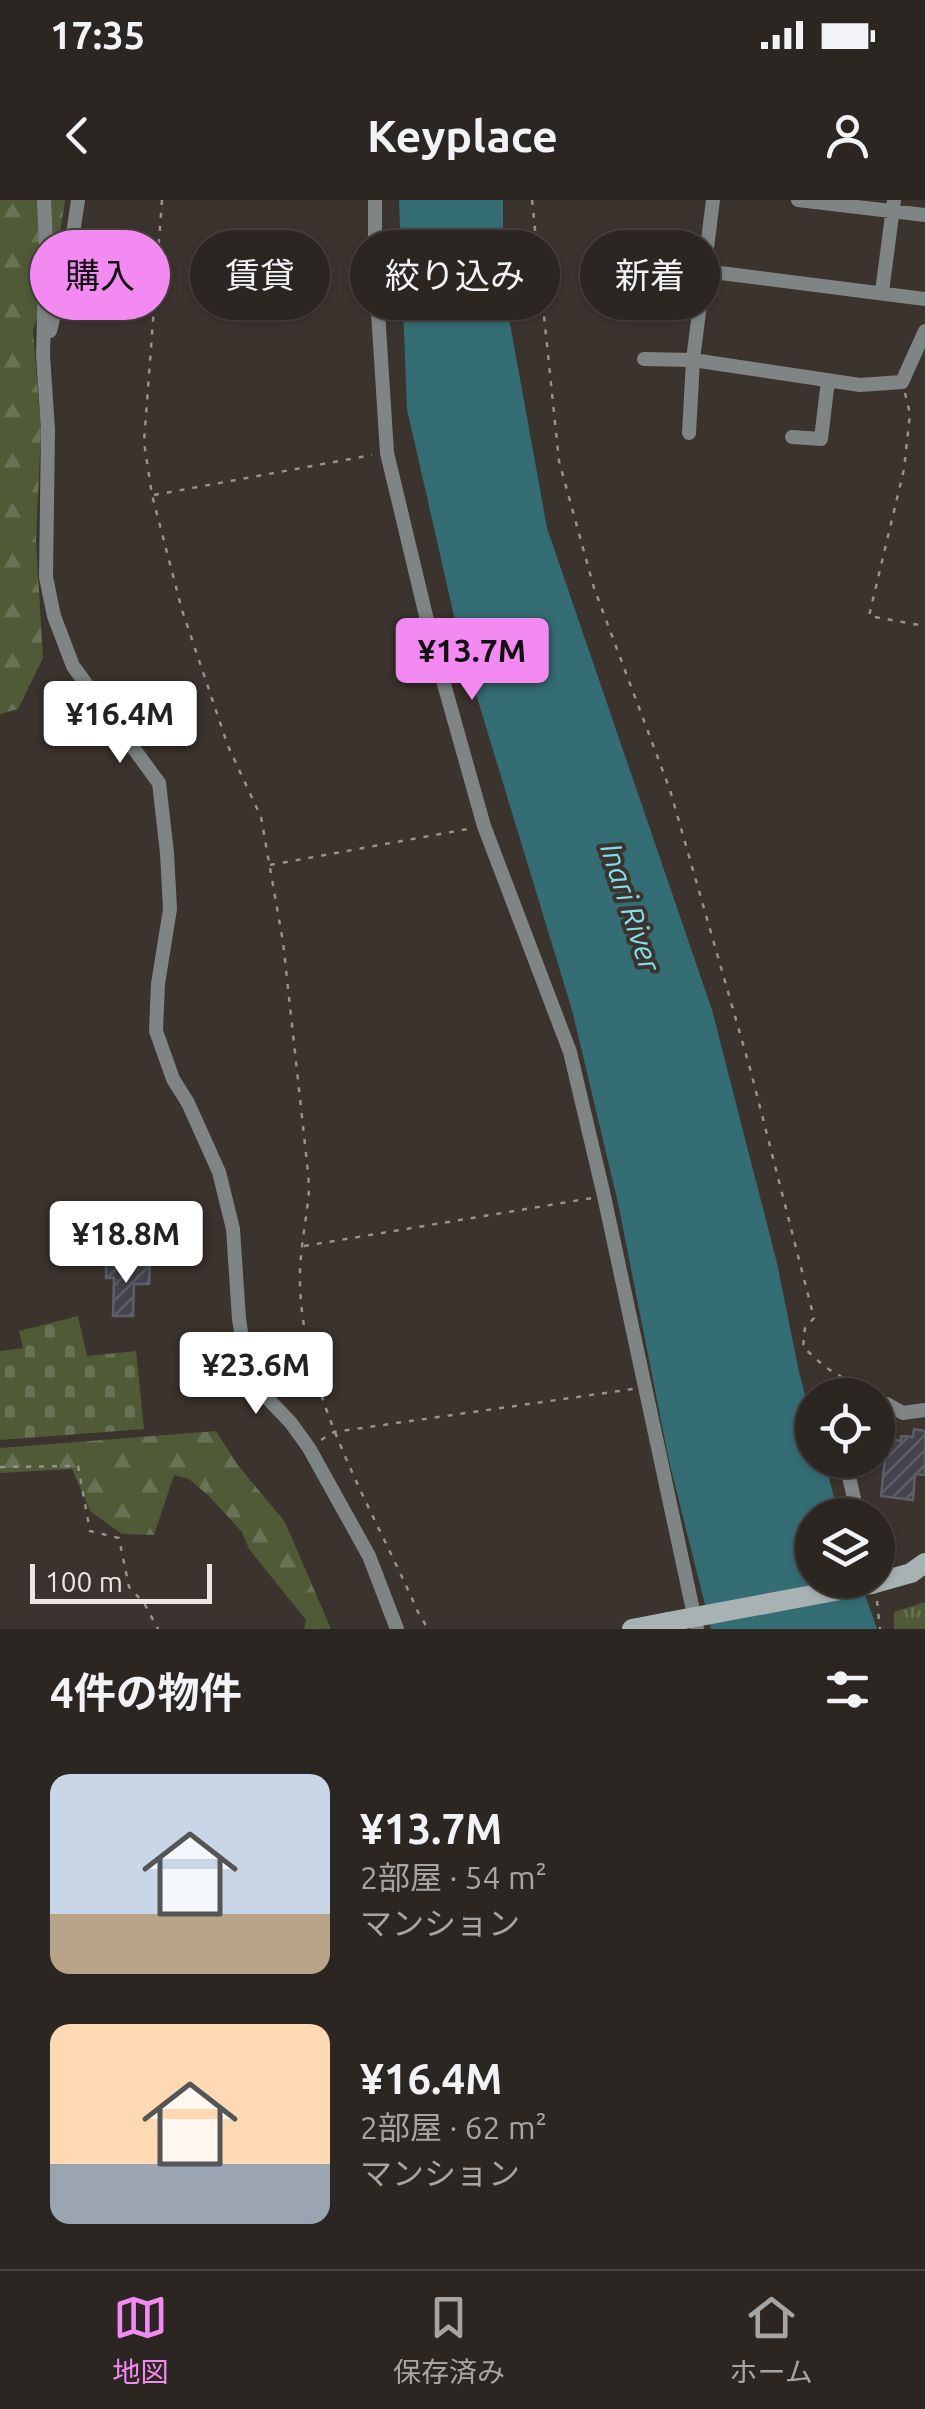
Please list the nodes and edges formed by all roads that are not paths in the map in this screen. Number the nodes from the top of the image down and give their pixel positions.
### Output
1 (44, 200) edge
2 (78, 200) edge
3 (375, 200) edge
4 (713, 200) edge
5 (798, 200) edge
6 (893, 206) edge
7 (925, 215) edge
8 (710, 230) edge
9 (720, 273) edge
10 (882, 292) junction
11 (925, 299) edge
12 (698, 320) edge
13 (925, 331) edge
14 (44, 354) junction
15 (644, 359) dead end
16 (693, 360) junction
17 (828, 380) junction
18 (690, 433) dead end
19 (792, 437) dead end
20 (895, 1408) edge
21 (925, 1410) edge
22 (925, 1564) edge
23 (895, 1577) edge
24 (795, 1598) edge
25 (650, 1626) edge
26 (397, 1629) edge
27 (698, 1629) edge

1 - 14 street
2 - 14 street
3 - 27 street
4 - 8 street
5 - 6 street
6 - 7 street
6 - 10 street
9 - 10 street
10 - 11 street
12 - 16 street
13 - 17 street
14 - 26 street
15 - 16 street
16 - 17 street
16 - 18 street
17 - 19 street
20 - 21 street
22 - 23 street
24 - 25 street, bridge

